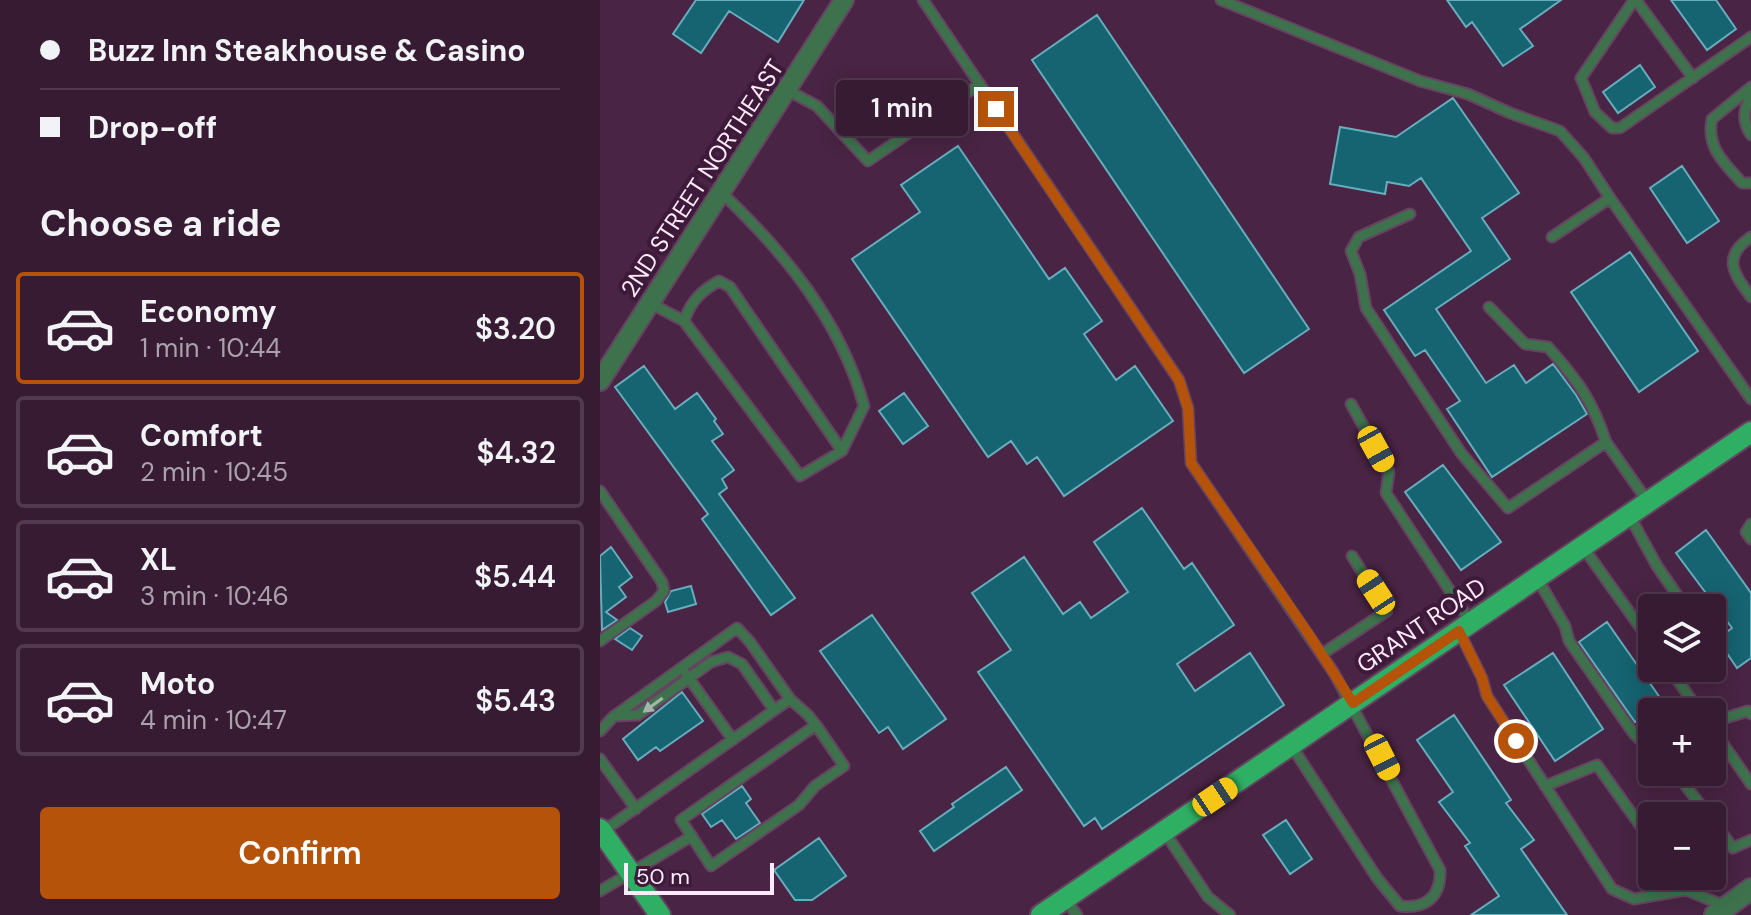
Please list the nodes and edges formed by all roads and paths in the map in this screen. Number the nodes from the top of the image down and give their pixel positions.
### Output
1 (844, 0) edge
2 (923, 0) edge
3 (1221, 0) edge
4 (1635, 0) edge
5 (1751, 37) edge
6 (1693, 78) junction
7 (980, 84) junction
8 (1751, 87) edge
9 (787, 90) junction
10 (1751, 96) edge
11 (1751, 135) edge
12 (1751, 183) edge
13 (721, 192) junction
14 (1610, 198) junction
15 (1410, 214) dead end
16 (1552, 237) dead end
17 (1751, 237) edge
18 (1751, 297) edge
19 (650, 303) junction
20 (1489, 307) dead end
21 (684, 321) junction
22 (600, 381) edge
23 (1751, 399) edge
24 (1351, 404) dead end
25 (1751, 432) edge
26 (1606, 442) junction
27 (842, 451) junction
28 (600, 491) edge
29 (1648, 502) junction
30 (1629, 515) junction
31 (1751, 524) edge
32 (1751, 539) edge
33 (1583, 547) junction
34 (1352, 556) dead end
35 (1537, 578) junction
36 (1676, 594) edge
37 (1638, 624) edge
38 (1465, 627) junction
39 (600, 641) edge
40 (1322, 654) junction
41 (681, 667) junction
42 (689, 679) junction
43 (790, 699) junction
44 (1353, 703) junction
45 (774, 710) junction
46 (1751, 714) edge
47 (613, 717) junction
48 (1726, 718) edge
49 (816, 725) junction
50 (600, 731) edge
51 (1638, 738) edge
52 (733, 740) junction
53 (1291, 745) junction
54 (1726, 751) edge
55 (600, 759) edge
56 (1751, 784) edge
57 (1545, 786) junction
58 (636, 809) junction
59 (1638, 822) edge
60 (601, 830) edge
61 (1164, 831) junction
62 (692, 836) junction
63 (1726, 838) edge
64 (1751, 840) edge
65 (631, 874) junction
66 (1751, 889) edge
67 (1686, 890) joint
68 (600, 891) edge
69 (1071, 907) edge
70 (1725, 912) edge
71 (660, 915) edge
72 (1041, 915) edge
73 (1230, 915) edge

1 - 9 street, 2ND STREET NORTHEAST
2 - 7 lane
3 - 14 lane
4 - 6 lane
4 - 6 lane
5 - 6 lane
7 - 9 lane
7 - 40 lane
8 - 12 lane
9 - 13 street, 2ND STREET NORTHEAST
10 - 11 lane
13 - 19 street, 2ND STREET NORTHEAST
13 - 27 lane
14 - 16 lane
14 - 23 lane
15 - 26 lane
17 - 18 lane
19 - 21 lane
19 - 22 street, 2ND STREET NORTHEAST
20 - 26 lane
21 - 27 lane
21 - 27 lane
24 - 38 lane
25 - 29 main road, GRANT ROAD
26 - 29 lane
28 - 39 lane
29 - 30 main road, GRANT ROAD
30 - 33 main road, GRANT ROAD
30 - 36 lane
31 - 32 lane
33 - 35 main road, GRANT ROAD
33 - 37 lane
34 - 40 lane
35 - 38 main road, GRANT ROAD
35 - 51 lane
38 - 44 main road, GRANT ROAD
38 - 57 lane
40 - 44 lane
41 - 42 lane
41 - 43 lane
41 - 47 lane
42 - 45 lane
42 -> 47 lane
42 - 52 lane
43 - 45 lane
43 - 49 lane
44 - 53 main road, GRANT ROAD
44 - 53 lane
45 - 52 lane
46 - 48 lane
47 - 50 lane
49 - 62 lane
49 - 62 lane
52 - 58 lane
53 - 61 main road, GRANT ROAD
54 - 56 lane
55 - 58 lane
57 - 59 lane
57 - 67 lane
58 - 60 lane
60 - 65 main road
61 - 69 main road, GRANT ROAD
61 - 73 lane
62 - 65 lane
63 - 64 lane
65 - 68 lane
65 - 71 main road
66 - 70 street
67 - 70 lane
69 - 72 main road, GRANT ROAD

